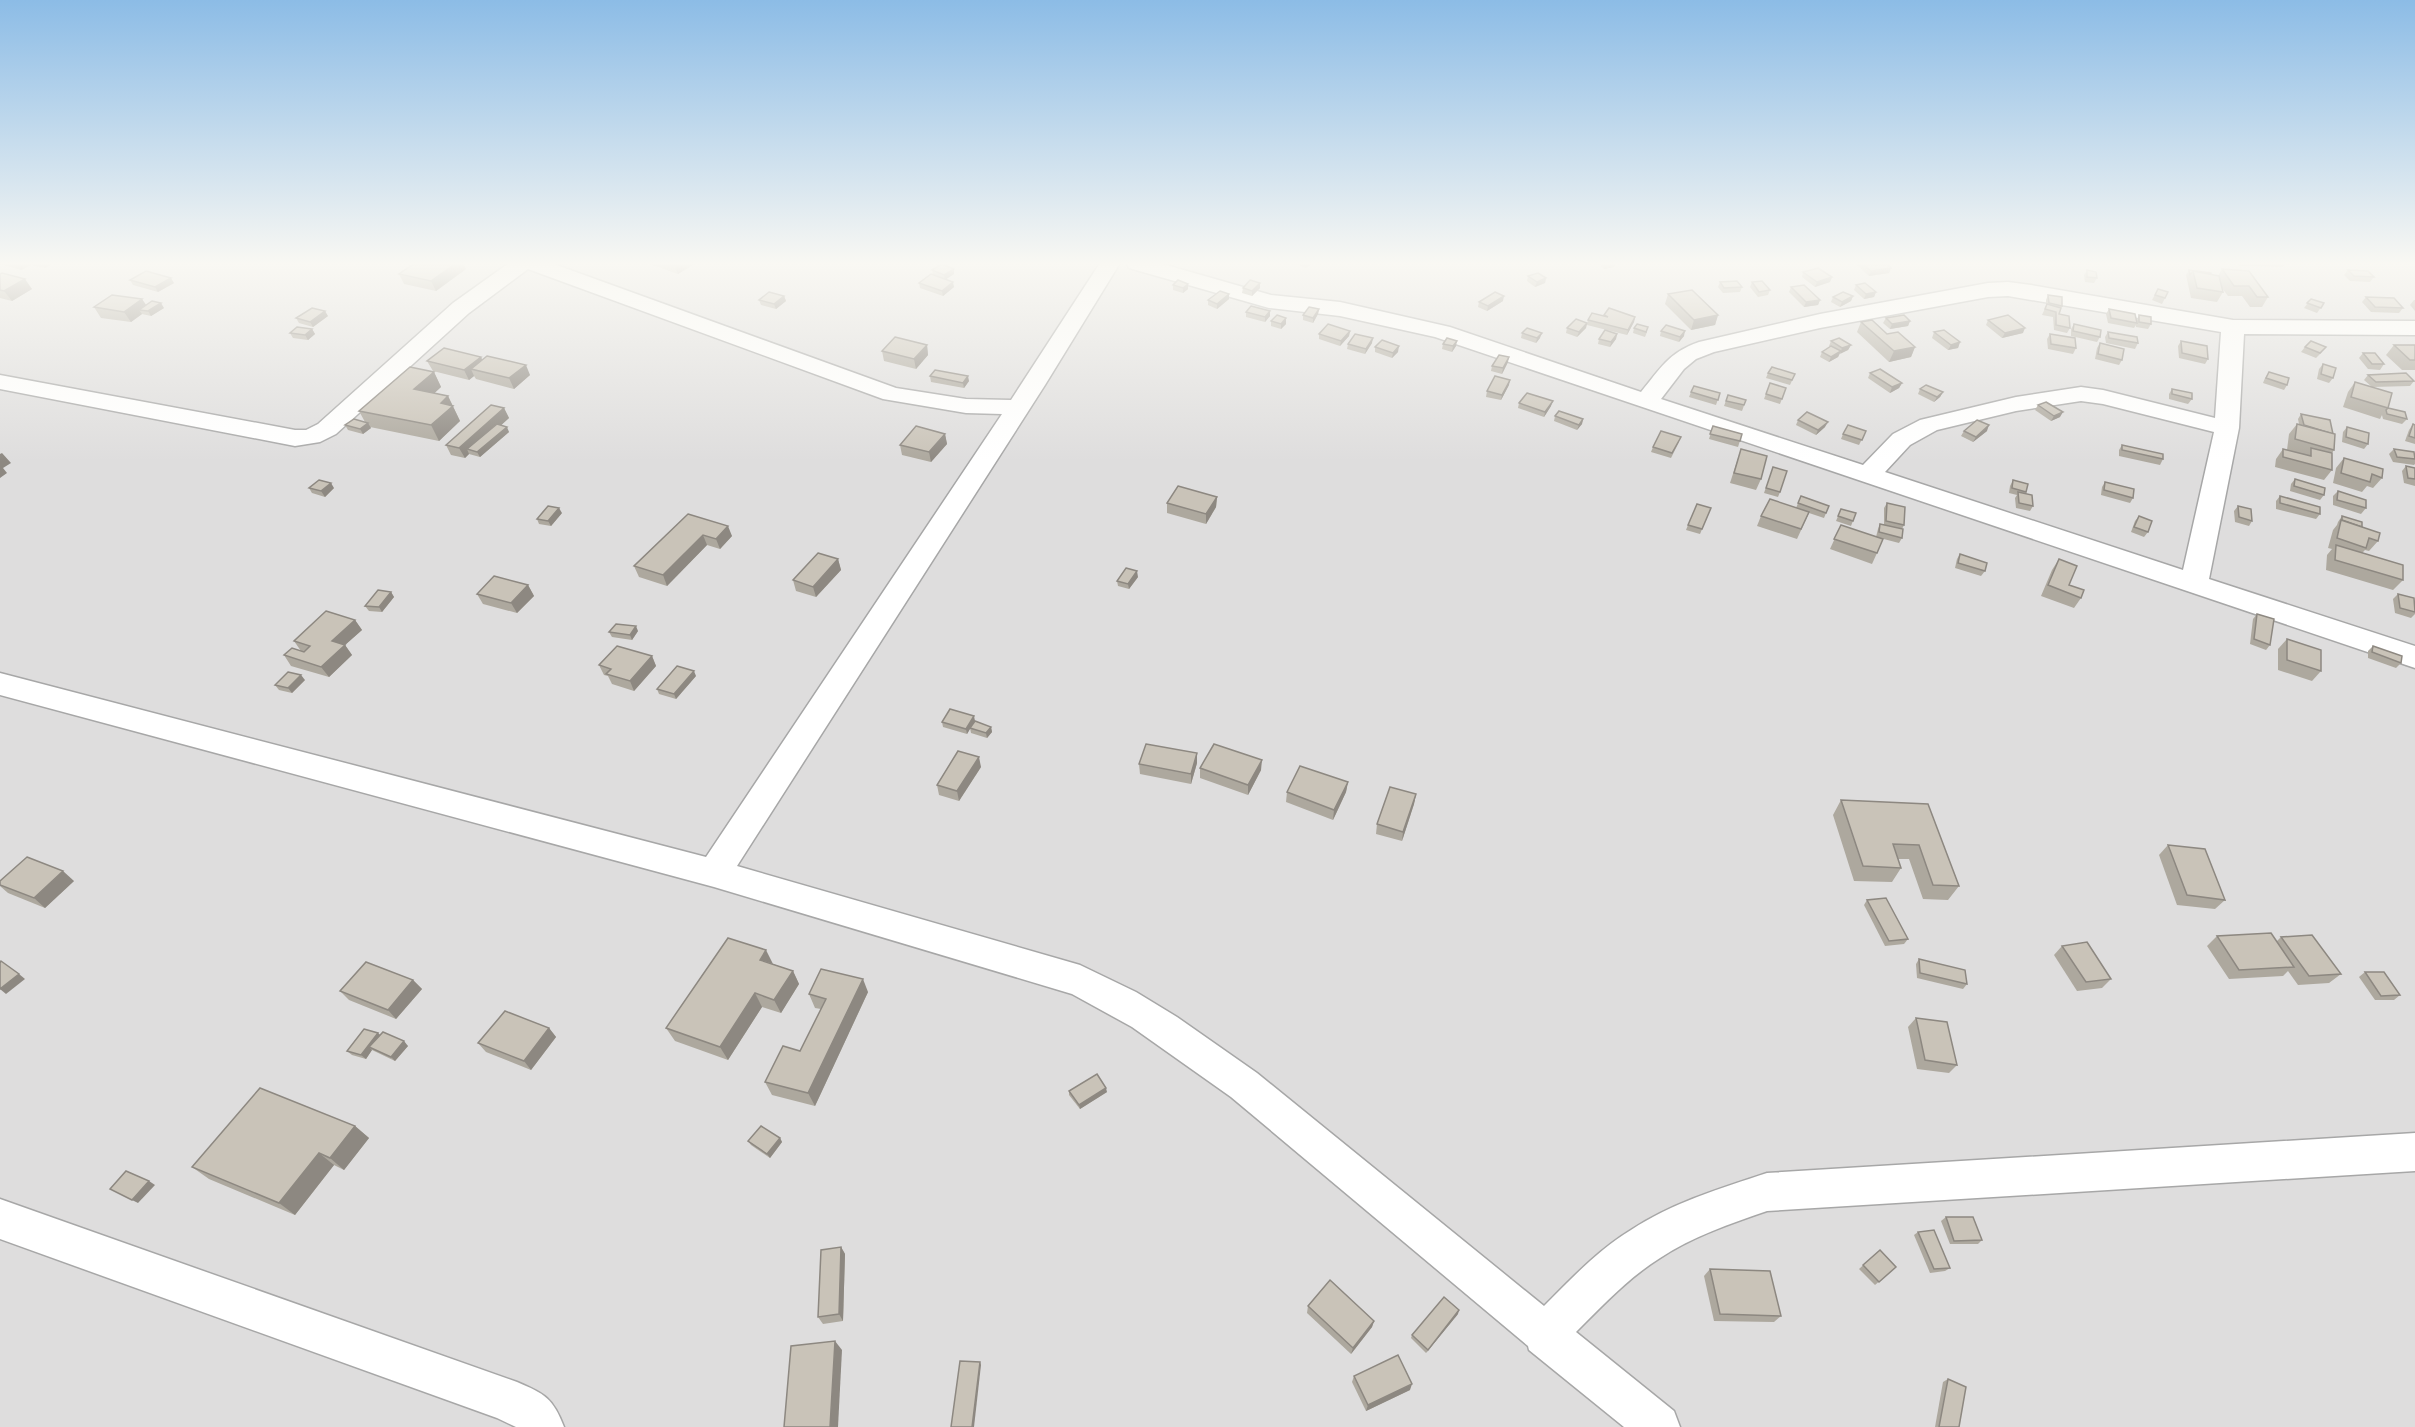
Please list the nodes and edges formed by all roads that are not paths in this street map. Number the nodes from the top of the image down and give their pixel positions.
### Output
1 (437, 330) edge
2 (716, 330) edge
3 (1067, 330) edge
4 (1431, 330) edge
5 (1783, 330) edge
6 (2233, 330) edge
7 (0, 382) edge
8 (1646, 402) junction
9 (1018, 406) junction
10 (2227, 428) junction
11 (1868, 476) junction
12 (2194, 584) junction
13 (2415, 657) edge
14 (0, 684) edge
15 (714, 873) junction
16 (2415, 1152) edge
17 (0, 1219) edge
18 (1544, 1335) junction
19 (542, 1427) edge
20 (1658, 1427) edge

1 - 7 street
2 - 9 street
3 - 9 street
4 - 8 street
5 - 8 street
6 - 10 street
8 - 11 street
9 - 15 street
10 - 11 street
10 - 12 street
11 - 12 street
12 - 13 street
14 - 15 street
15 - 18 street
16 - 18 street
17 - 19 street
18 - 20 street

